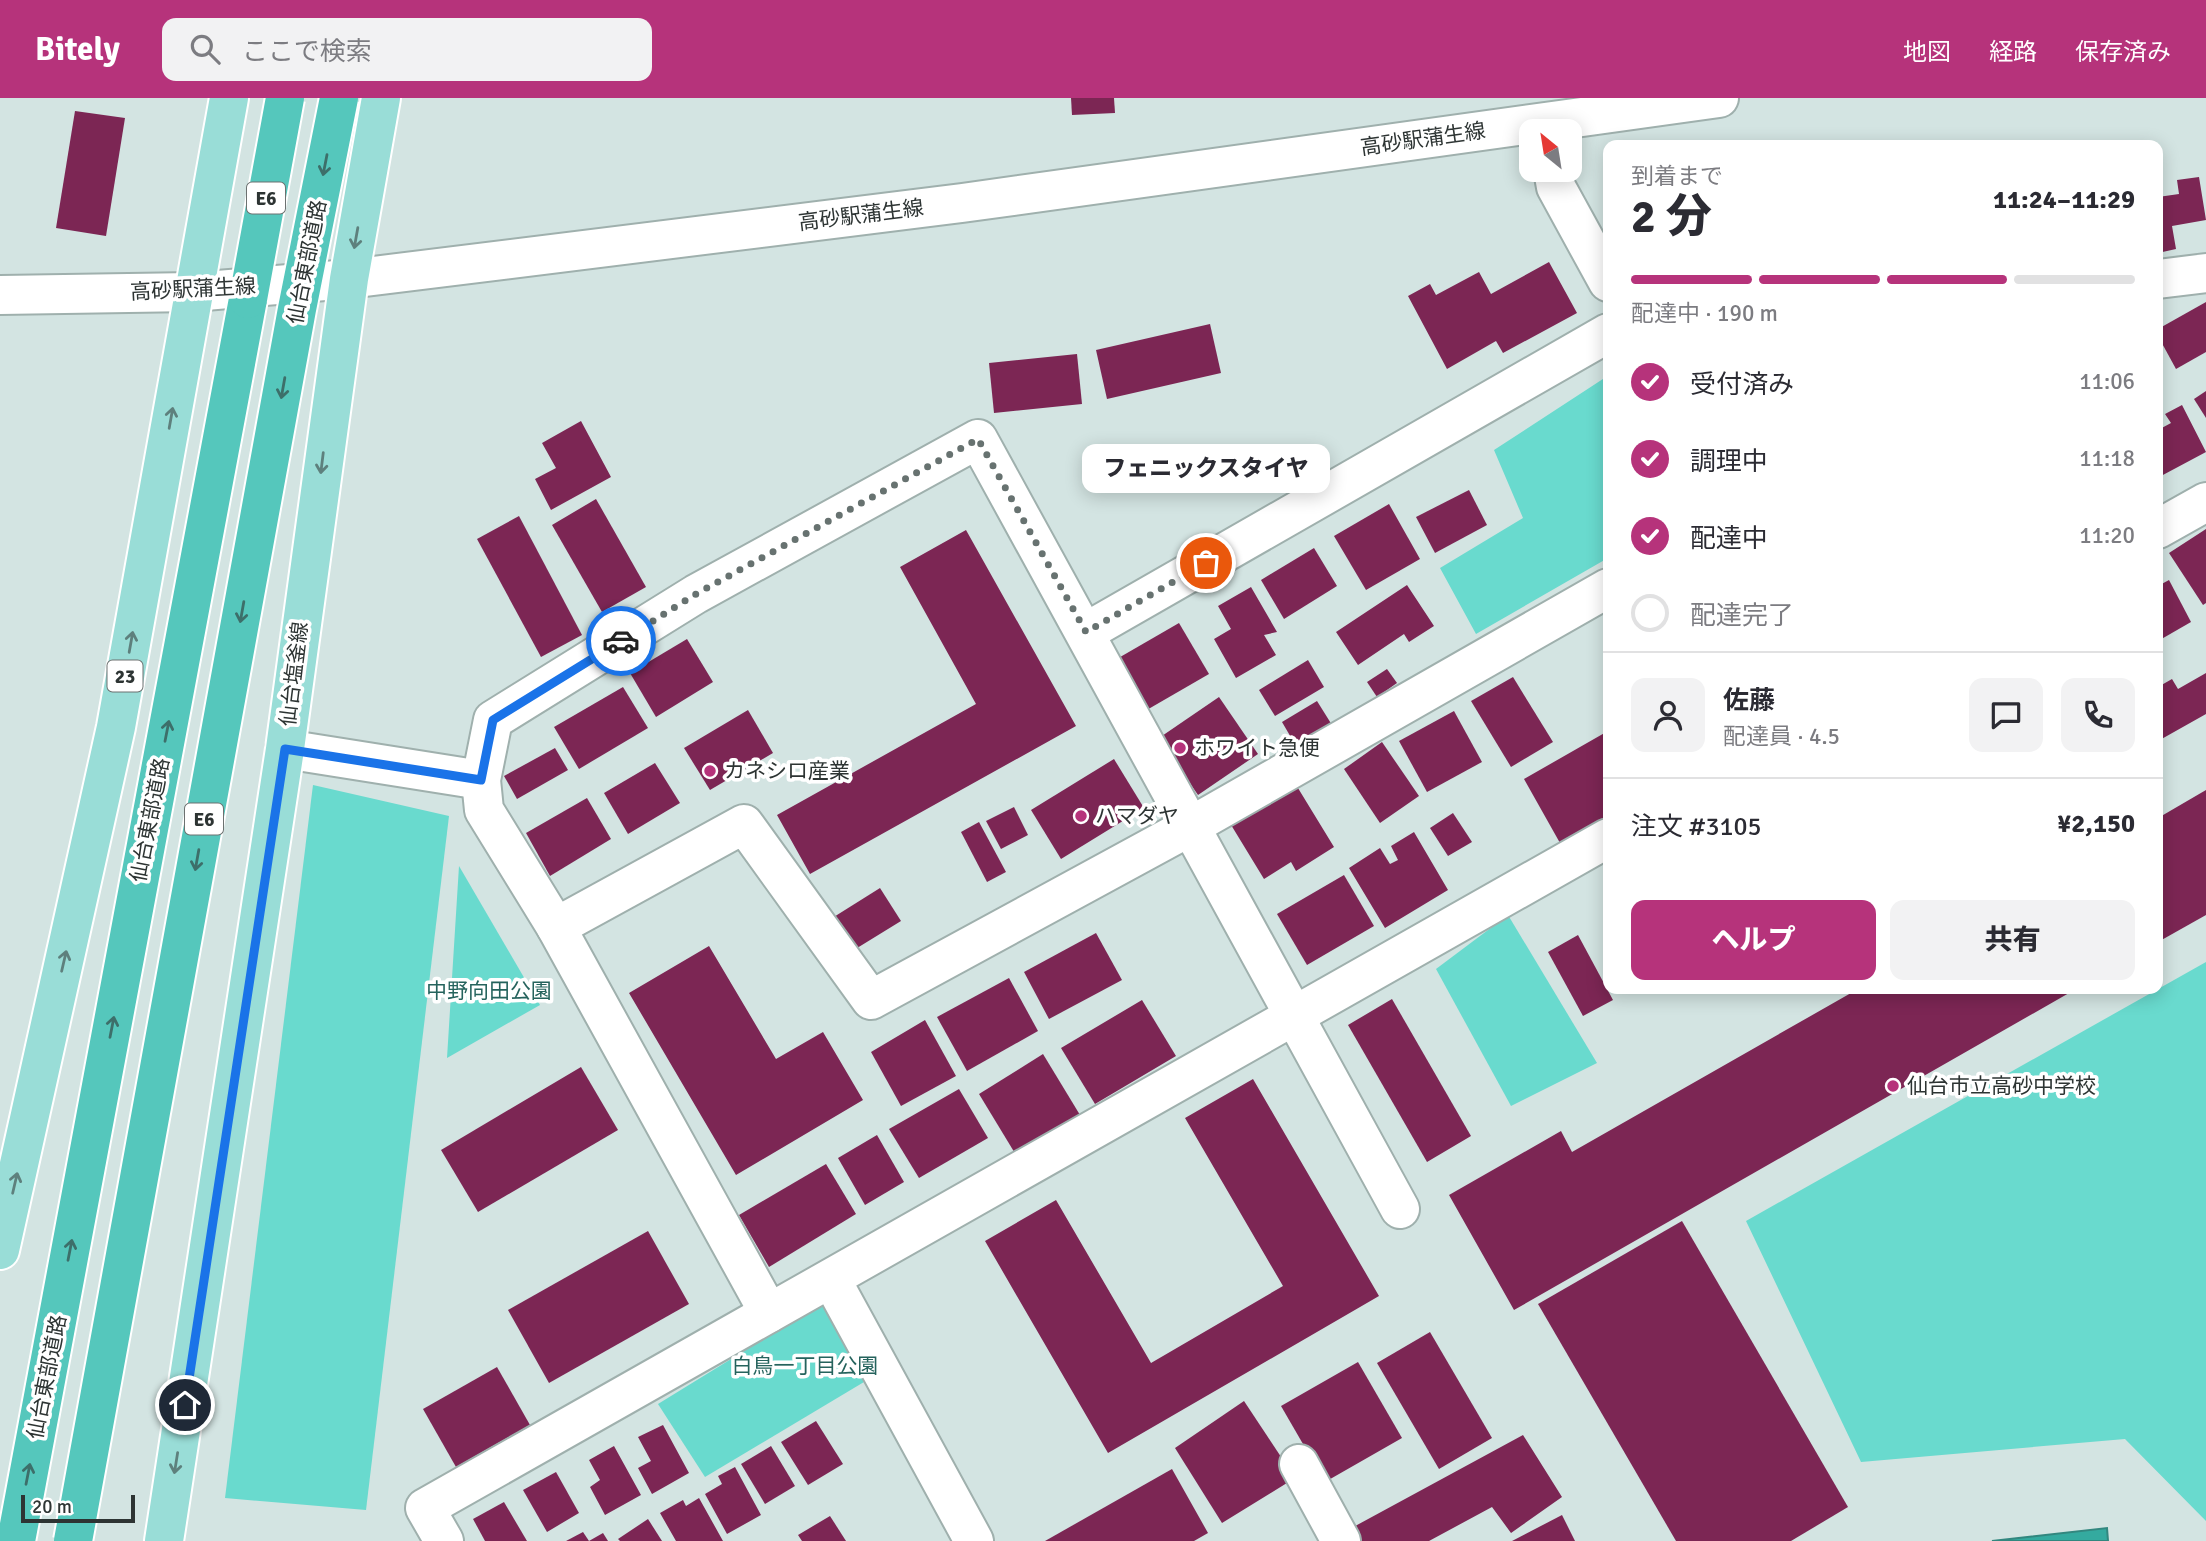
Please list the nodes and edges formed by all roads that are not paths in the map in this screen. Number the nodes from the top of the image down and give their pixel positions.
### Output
1 (229, 98) edge
2 (272, 98) edge
3 (285, 98) edge
4 (338, 98) edge
5 (381, 98) edge
6 (1719, 98) edge
7 (1582, 120) edge
8 (1519, 129) edge
9 (1555, 182) edge
10 (1603, 273) edge
11 (2206, 273) edge
12 (349, 278) junction
13 (2163, 278) edge
14 (193, 292) junction
15 (0, 295) edge
16 (247, 299) junction
17 (1603, 335) edge
18 (2206, 502) edge
19 (2163, 526) edge
20 (1603, 591) edge
21 (1086, 632) junction
22 (285, 749) junction
23 (481, 780) junction
24 (1191, 825) junction
25 (1603, 841) edge
26 (556, 928) junction
27 (1293, 1014) junction
28 (1400, 1209) dead end
29 (0, 1250) edge
30 (831, 1279) junction
31 (769, 1313) junction
32 (1299, 1464) dead end
33 (16, 1541) edge
34 (73, 1541) edge
35 (164, 1541) edge
36 (444, 1541) edge
37 (974, 1541) edge
38 (1341, 1541) edge

1 - 14 main road, 23
2 - 16 highway, bridge
3 - 16 highway, 仙台東部道路 / E6, bridge
4 -> 34 highway, 仙台東部道路 / E6, bridge
5 -> 12 main road, 仙台塩釜線
6 - 7 street, 高砂駅蒲生線
8 - 12 street, 高砂駅蒲生線
9 - 10 street
11 - 13 street
12 - 14 street, 高砂駅蒲生線
12 -> 22 main road, 仙台塩釜線
14 - 15 street, 高砂駅蒲生線
29 -> 14 main road, 23
33 -> 16 highway, 仙台東部道路 / E6
17 - 21 street
18 - 19 street
20 - 24 street
21 - 23 street
21 - 24 street
22 - 23 street
22 -> 35 main road, 仙台塩釜線
23 - 26 street
24 - 26 street
24 - 27 street
25 - 27 street
26 - 31 street
27 - 28 street
27 - 30 street
30 - 31 street
30 - 37 street
31 - 36 street
32 - 38 street

